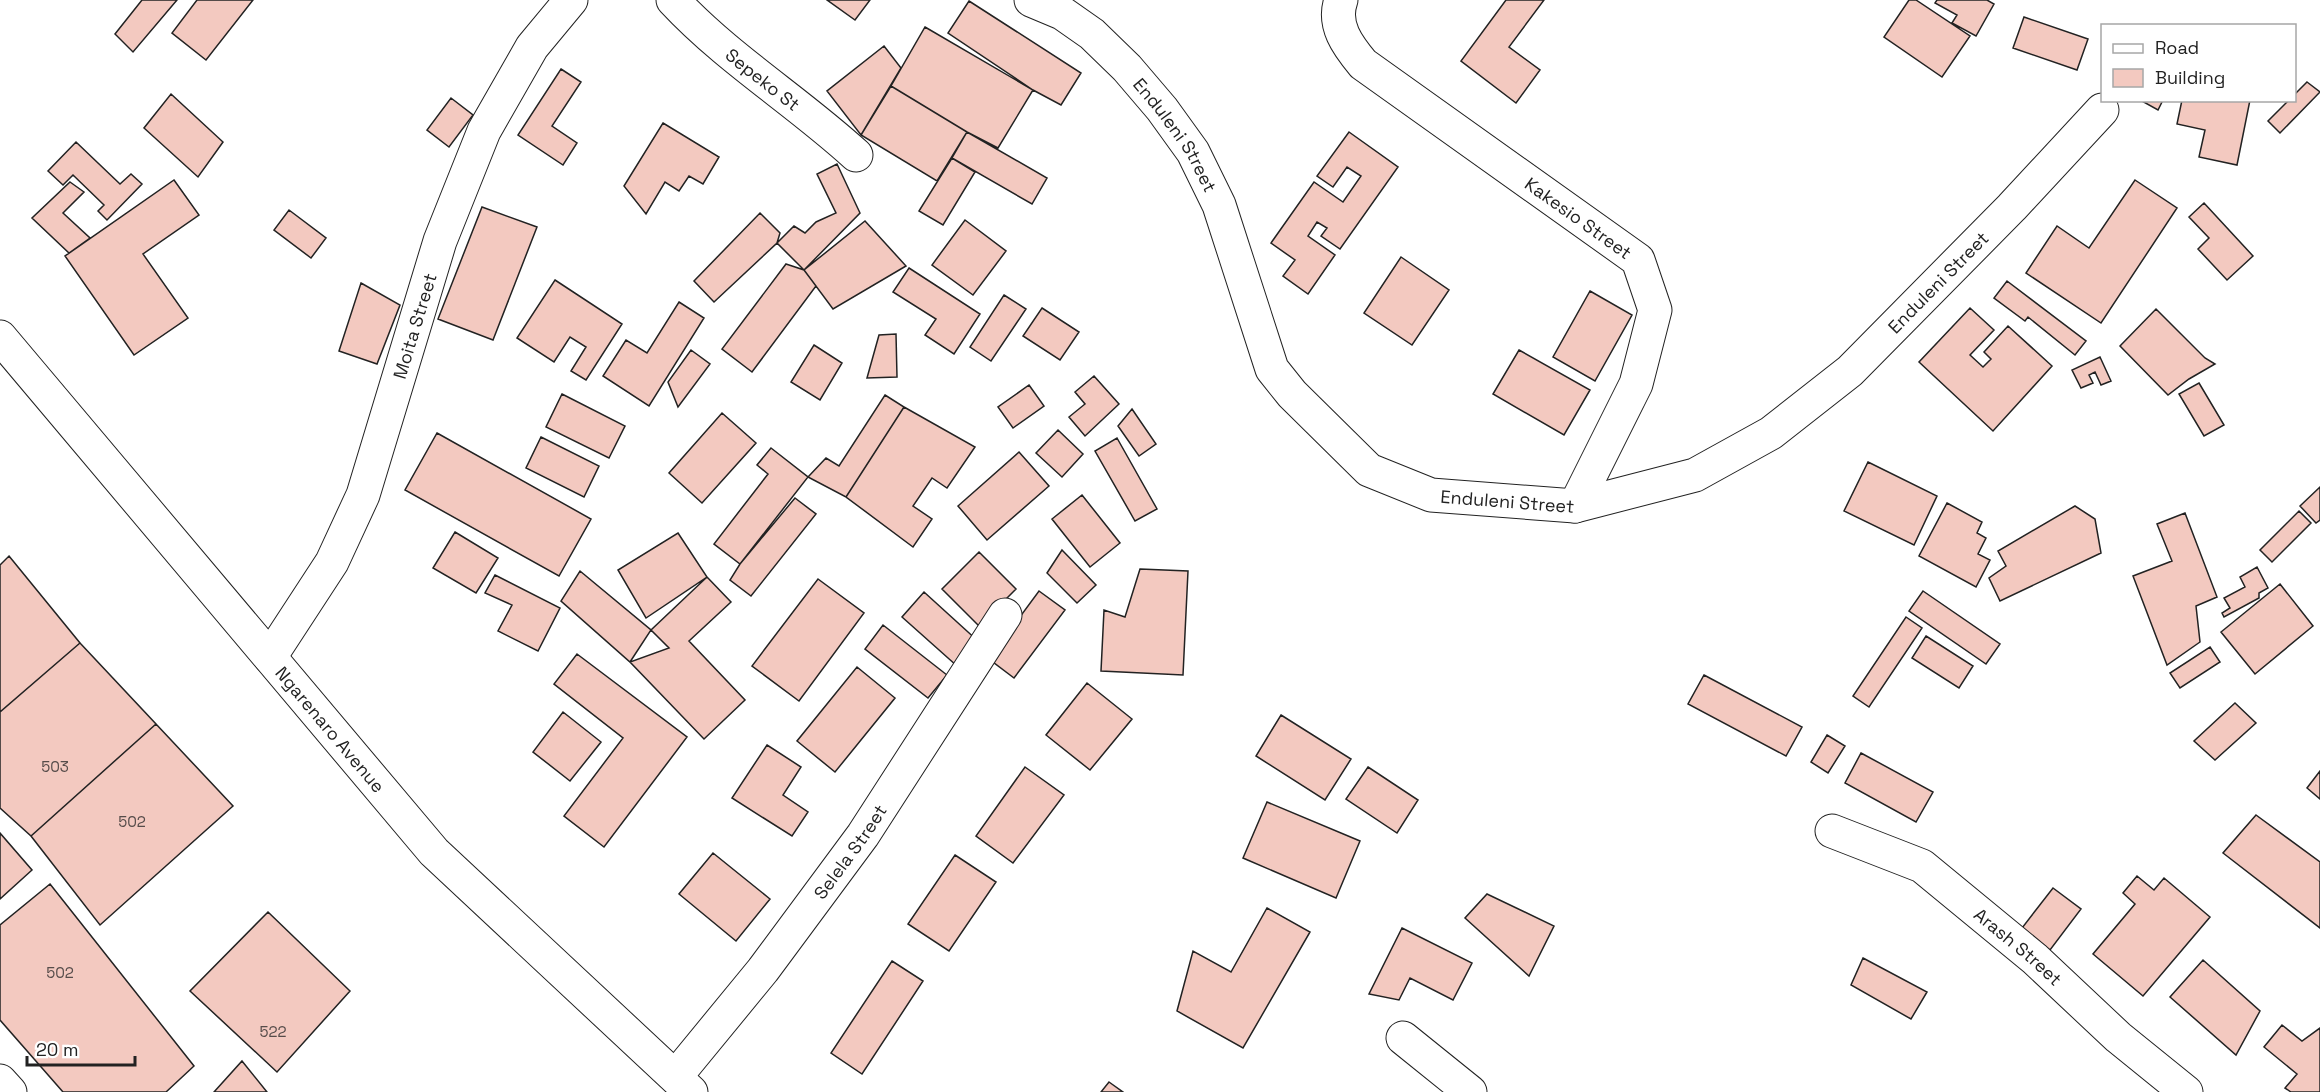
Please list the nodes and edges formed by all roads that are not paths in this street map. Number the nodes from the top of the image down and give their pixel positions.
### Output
1 (572, 0) edge
2 (673, 0) edge
3 (1031, 0) edge
4 (1341, 0) edge
5 (2102, 110) dead end
6 (856, 155) dead end
7 (0, 337) edge
8 (1575, 506) junction
9 (1005, 615) dead end
10 (270, 657) junction
11 (1832, 831) dead end
12 (1403, 1038) dead end
13 (0, 1081) edge
14 (684, 1084) edge
15 (10, 1092) edge
16 (1470, 1092) edge
17 (2186, 1092) edge

1 - 10 main road, Moita Street
2 - 6 main road, Sepeko St
3 - 8 main road, Enduleni Street
4 - 8 main road, Kakesio Street
5 - 8 main road, Enduleni Street
7 - 10 main road, Ngarenaro Avenue
9 - 14 main road, Selela Street
10 - 14 main road, Ngarenaro Avenue
11 - 17 main road, Arash Street
12 - 16 main road
13 - 15 main road

